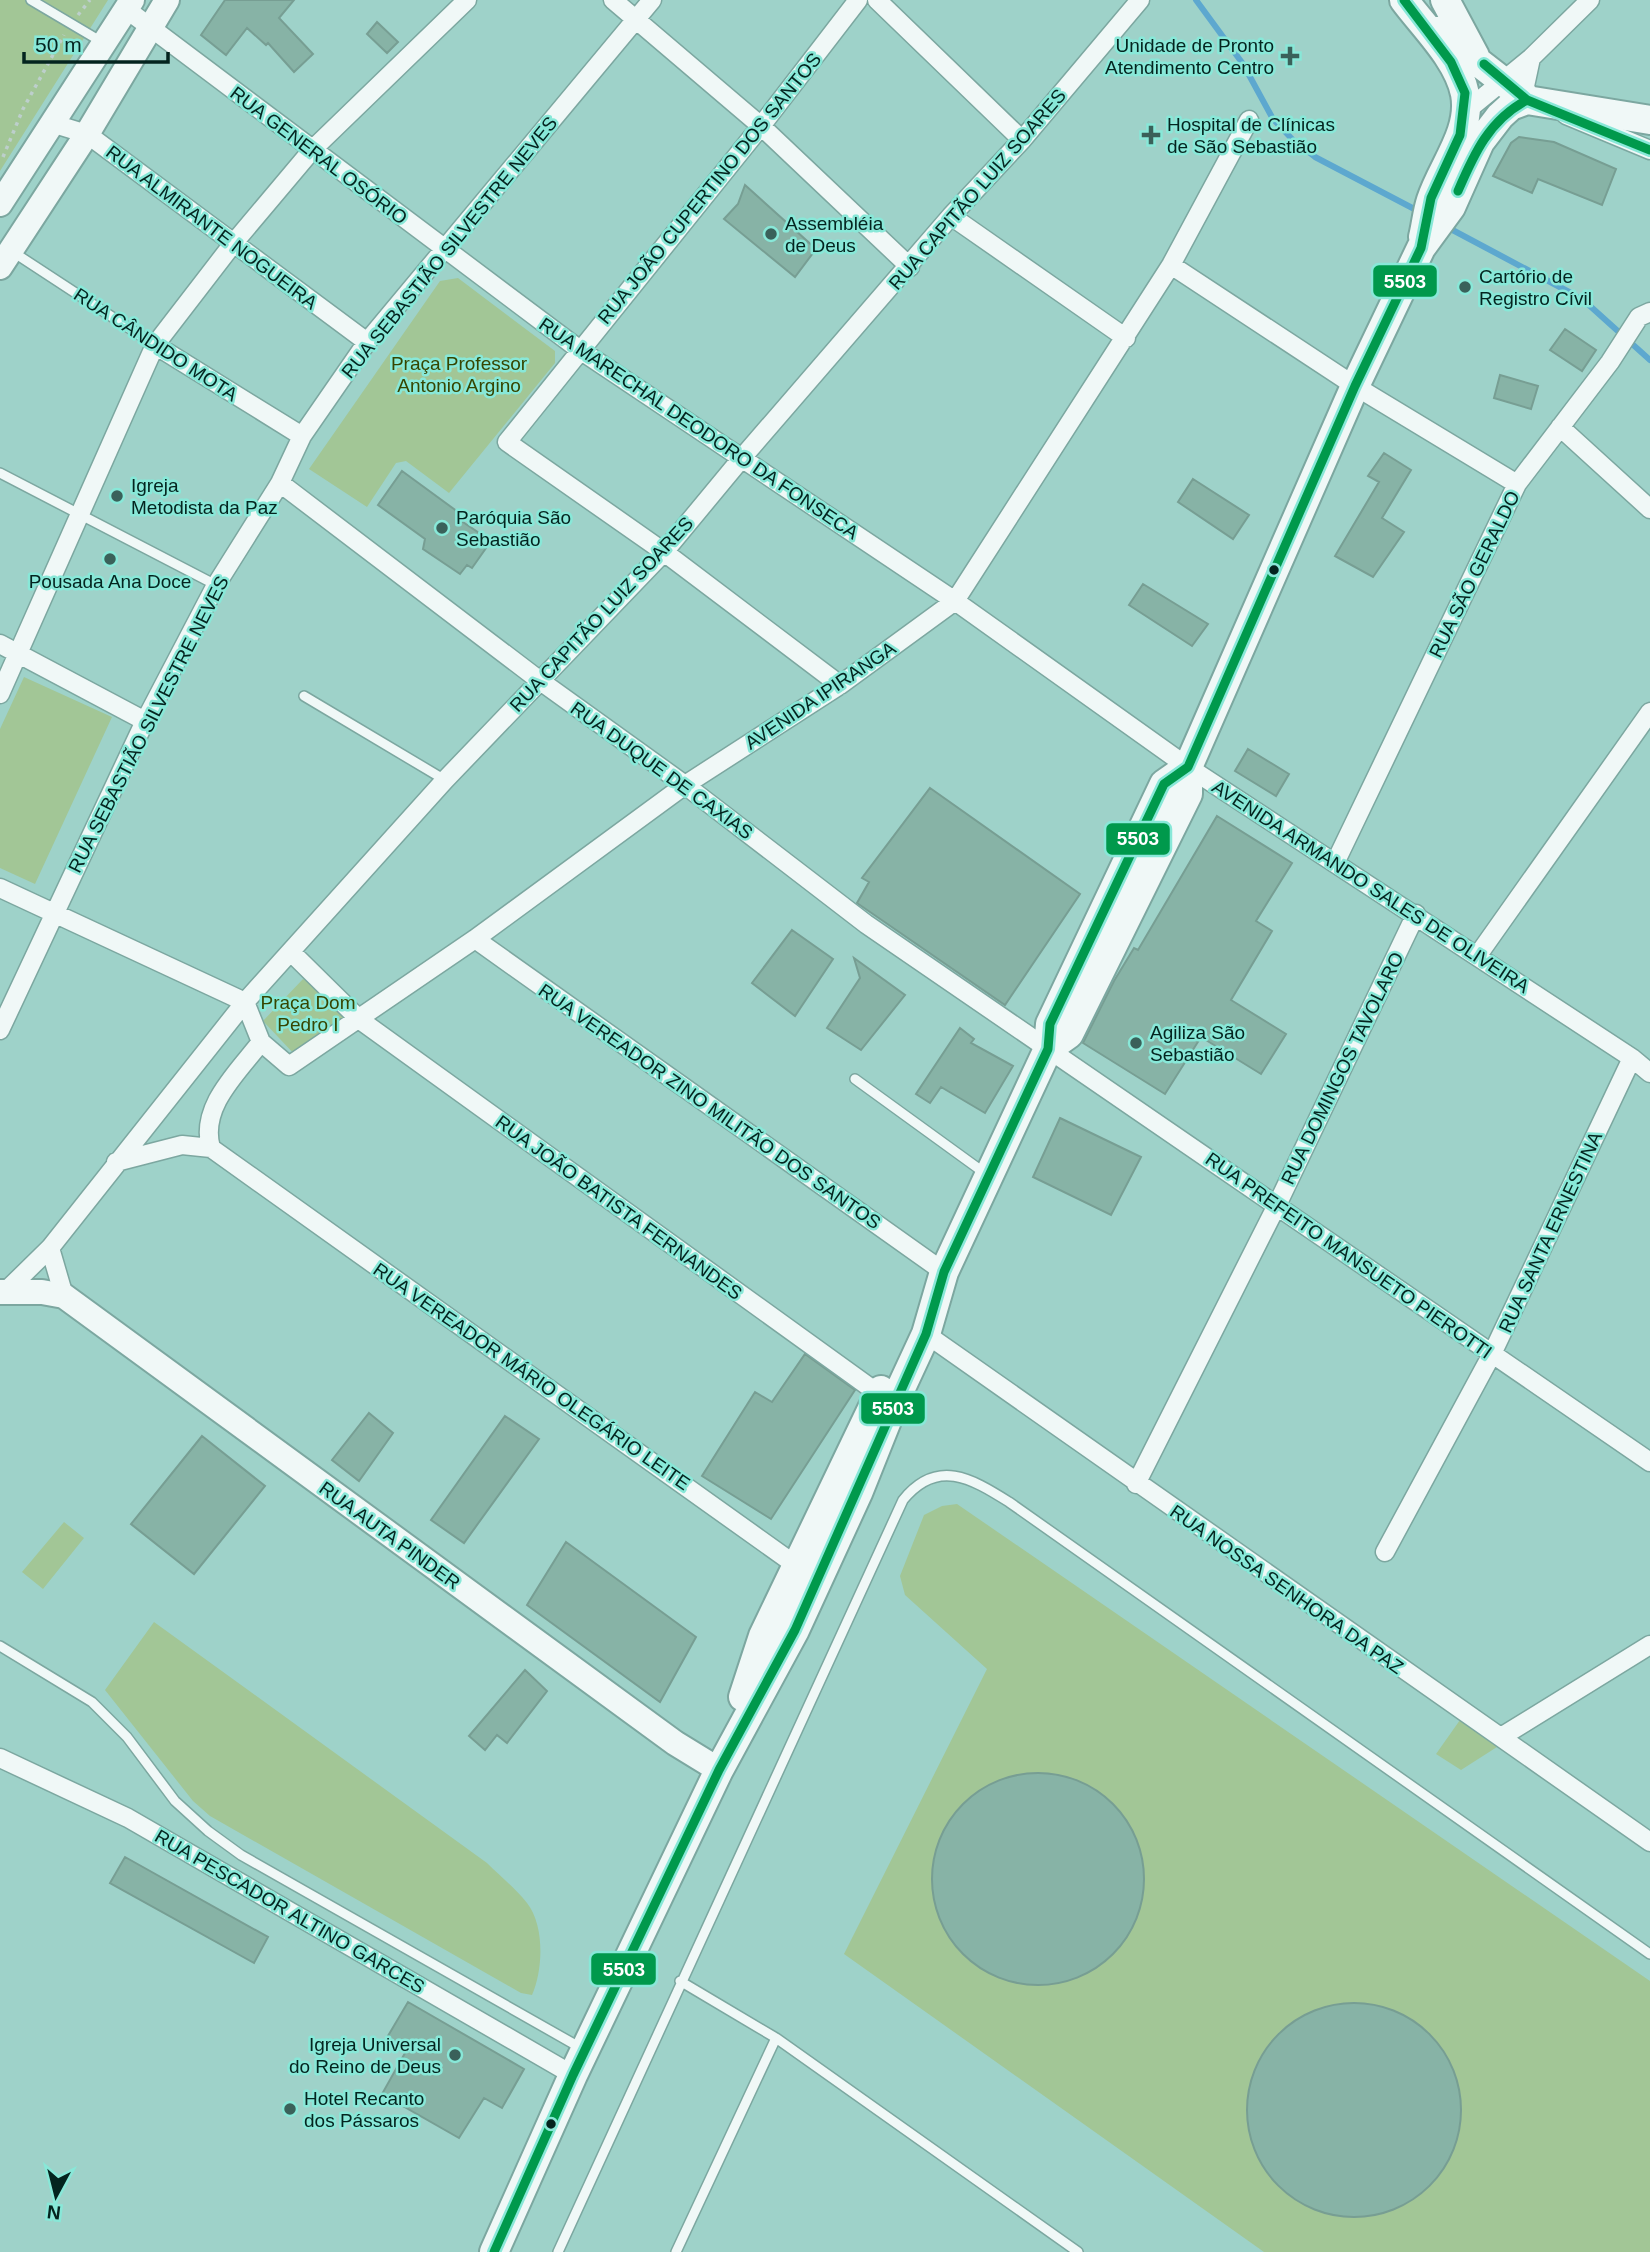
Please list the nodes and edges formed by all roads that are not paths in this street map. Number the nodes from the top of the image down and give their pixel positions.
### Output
1 (31, 0) edge
2 (167, 0) edge
3 (467, 0) edge
4 (613, 0) edge
5 (652, 0) edge
6 (858, 0) edge
7 (877, 0) edge
8 (1140, 0) edge
9 (1404, 0) edge
10 (1445, 0) edge
11 (1590, 0) edge
12 (129, 5) edge
13 (634, 19) junction
14 (150, 28) junction
15 (103, 43) junction
16 (1476, 58) junction
17 (1531, 58) junction
18 (1483, 96) junction
19 (1527, 100) junction
20 (1249, 120) dead end
21 (1650, 120) edge
22 (51, 124) junction
23 (761, 126) junction
24 (87, 134) junction
25 (1022, 140) junction
26 (1480, 142) junction
27 (312, 150) junction
28 (1650, 150) edge
29 (1441, 202) junction
30 (0, 204) edge
31 (951, 216) junction
32 (232, 245) junction
33 (446, 250) junction
34 (5, 258) edge
35 (1171, 265) junction
36 (910, 267) junction
37 (1644, 315) edge
38 (1126, 338) junction
39 (367, 342) junction
40 (155, 345) junction
41 (580, 350) junction
42 (1355, 386) junction
43 (1560, 427) junction
44 (302, 436) junction
45 (741, 459) junction
46 (0, 473) edge
47 (280, 483) junction
48 (1517, 484) junction
49 (1650, 509) edge
50 (79, 514) junction
51 (664, 552) junction
52 (216, 585) junction
53 (955, 601) junction
54 (0, 644) edge
55 (19, 653) junction
56 (539, 680) junction
57 (840, 685) junction
58 (0, 694) edge
59 (304, 696) dead end
60 (1650, 712) edge
61 (145, 721) junction
62 (1188, 767) junction
63 (445, 780) junction
64 (685, 785) junction
65 (1336, 861) junction
66 (0, 888) edge
67 (54, 912) junction
68 (1416, 914) junction
69 (475, 939) junction
70 (291, 952) junction
71 (1478, 955) junction
72 (244, 1002) junction
73 (360, 1020) junction
74 (0, 1030) edge
75 (261, 1042) junction
76 (1048, 1049) junction
77 (1632, 1058) junction
78 (1650, 1073) edge
79 (855, 1079) dead end
80 (211, 1148) junction
81 (116, 1162) junction
82 (988, 1175) junction
83 (1277, 1205) junction
84 (50, 1248) junction
85 (944, 1272) junction
86 (1, 1294) edge
87 (64, 1296) junction
88 (926, 1334) junction
89 (1492, 1354) junction
90 (879, 1394) junction
91 (1650, 1462) edge
92 (1136, 1484) junction
93 (1385, 1552) dead end
94 (797, 1566) junction
95 (795, 1630) junction
96 (1650, 1646) edge
97 (0, 1647) edge
98 (1501, 1737) junction
99 (0, 1758) edge
100 (719, 1770) junction
101 (1650, 1842) edge
102 (1650, 1954) edge
103 (680, 1981) junction
104 (776, 2038) junction
105 (586, 2050) junction
106 (573, 2075) junction
107 (494, 2252) edge
108 (558, 2252) edge
109 (676, 2252) edge
110 (1079, 2252) edge

1 - 15 lane
2 - 14 main road
3 - 27 street
4 - 13 street
5 - 13 street, RUA SEBASTIÃO SILVESTRE NEVES
6 - 23 street, RUA JOÃO CUPERTINO DOS SANTOS
7 - 25 street
8 - 25 street, RUA CAPITÃO LUIZ SOARES
9 - 16 main road
9 - 18 main road
10 - 16 main road
11 - 17 street
12 - 14 street, RUA GENERAL OSÓRIO
12 - 15 main road
13 - 23 street
13 - 33 street, RUA SEBASTIÃO SILVESTRE NEVES
14 - 24 main road
14 - 27 street, RUA GENERAL OSÓRIO
15 - 22 main road
16 - 18 main road
17 - 18 street
17 - 19 street
18 - 19 main road
18 - 26 main road
18 - 29 main road
19 - 21 main road
19 - 26 main road
19 - 28 street
20 - 35 street, AVENIDA IPIRANGA
22 - 24 street, RUA ALMIRANTE NOGUEIRA
22 - 30 main road
23 - 36 street
23 - 41 street, RUA JOÃO CUPERTINO DOS SANTOS
24 - 32 street, RUA ALMIRANTE NOGUEIRA
24 - 34 main road
25 - 31 street, RUA CAPITÃO LUIZ SOARES
26 - 29 main road
27 - 32 street
27 - 33 street, RUA GENERAL OSÓRIO
29 - 42 main road
31 - 36 street, RUA CAPITÃO LUIZ SOARES
31 - 38 street
32 - 39 street, RUA ALMIRANTE NOGUEIRA
32 - 40 street
33 - 39 street, RUA SEBASTIÃO SILVESTRE NEVES
33 - 41 street, RUA MARECHAL DEODORO DA FONSECA
34 - 40 lane, RUA CÂNDIDO MOTA
35 - 38 street, AVENIDA IPIRANGA
35 - 42 street
36 - 45 street, RUA CAPITÃO LUIZ SOARES
37 - 43 street, RUA SÃO GERALDO
38 - 53 street, AVENIDA IPIRANGA
39 - 44 street, RUA SEBASTIÃO SILVESTRE NEVES
40 - 44 street, RUA CÂNDIDO MOTA
40 - 50 street
41 - 45 street, RUA MARECHAL DEODORO DA FONSECA
41 - 51 street, RUA JOÃO CUPERTINO DOS SANTOS
42 - 48 street
42 - 62 main road
43 - 48 street, RUA SÃO GERALDO
43 - 49 street
44 - 47 street, RUA SEBASTIÃO SILVESTRE NEVES
45 - 51 street, RUA CAPITÃO LUIZ SOARES
45 - 53 street, RUA MARECHAL DEODORO DA FONSECA
46 - 50 lane
47 - 52 street, RUA SEBASTIÃO SILVESTRE NEVES
47 - 56 street, RUA DUQUE DE CAXIAS
48 - 65 street, RUA SÃO GERALDO
50 - 52 lane
50 - 55 street
51 - 56 street, RUA CAPITÃO LUIZ SOARES
51 - 57 street
52 - 61 street, RUA SEBASTIÃO SILVESTRE NEVES
53 - 57 street, AVENIDA IPIRANGA
53 - 62 street, AVENIDA ARMANDO SALES DE OLIVEIRA
54 - 55 street
55 - 58 street
55 - 61 street
56 - 63 street, RUA CAPITÃO LUIZ SOARES
56 - 64 street, RUA DUQUE DE CAXIAS
57 - 64 street, AVENIDA IPIRANGA
59 - 63 lane
60 - 71 street
61 - 67 street, RUA SEBASTIÃO SILVESTRE NEVES
62 - 65 street, AVENIDA ARMANDO SALES DE OLIVEIRA
62 - 76 main road
63 - 70 street, RUA CAPITÃO LUIZ SOARES
64 - 69 street, AVENIDA IPIRANGA
64 - 76 street, RUA DUQUE DE CAXIAS
65 - 68 street, AVENIDA ARMANDO SALES DE OLIVEIRA
66 - 67 street
67 - 72 street
67 - 74 street, RUA SEBASTIÃO SILVESTRE NEVES
68 - 71 street, AVENIDA ARMANDO SALES DE OLIVEIRA
68 - 83 street, RUA DOMINGOS TAVOLARO
69 - 73 street, AVENIDA IPIRANGA
69 - 85 street, RUA VEREADOR ZINO MILITÃO DOS SANTOS
70 - 72 street, RUA CAPITÃO LUIZ SOARES
70 - 73 street, RUA JOÃO BATISTA FERNANDES
71 - 77 street, AVENIDA ARMANDO SALES DE OLIVEIRA
72 - 75 street, AVENIDA IPIRANGA
72 - 81 street, RUA CAPITÃO LUIZ SOARES
73 - 75 street, AVENIDA IPIRANGA
73 - 90 street, RUA JOÃO BATISTA FERNANDES
75 - 80 street
76 - 82 main road
76 - 83 street, RUA PREFEITO MANSUETO PIEROTTI
77 - 78 street, AVENIDA ARMANDO SALES DE OLIVEIRA
77 - 89 street, RUA SANTA ERNESTINA
79 - 82 lane
80 - 81 street
80 - 94 street, RUA VEREADOR MÁRIO OLEGÁRIO LEITE
81 - 84 street, RUA CAPITÃO LUIZ SOARES
82 - 85 main road
83 - 89 street, RUA PREFEITO MANSUETO PIEROTTI
83 - 92 street, RUA DOMINGOS TAVOLARO
84 - 86 street, RUA CAPITÃO LUIZ SOARES
84 - 87 street
85 - 88 main road
85 - 90 main road
86 - 87 main road
87 - 100 main road, RUA AUTA PINDER
88 - 92 street, RUA NOSSA SENHORA DA PAZ
88 - 95 main road
89 - 91 street, RUA PREFEITO MANSUETO PIEROTTI
89 - 93 street, RUA SANTA ERNESTINA
90 - 94 main road
92 - 98 street, RUA NOSSA SENHORA DA PAZ
94 - 95 street
94 - 100 main road
95 - 100 main road
96 - 98 street
97 - 105 lane
98 - 101 street, RUA NOSSA SENHORA DA PAZ
99 - 106 street, RUA PESCADOR ALTINO GARCES
100 - 105 main road
102 - 103 lane
103 - 104 lane
103 - 108 lane
104 - 109 lane
104 - 110 lane
105 - 106 main road
106 - 107 main road

